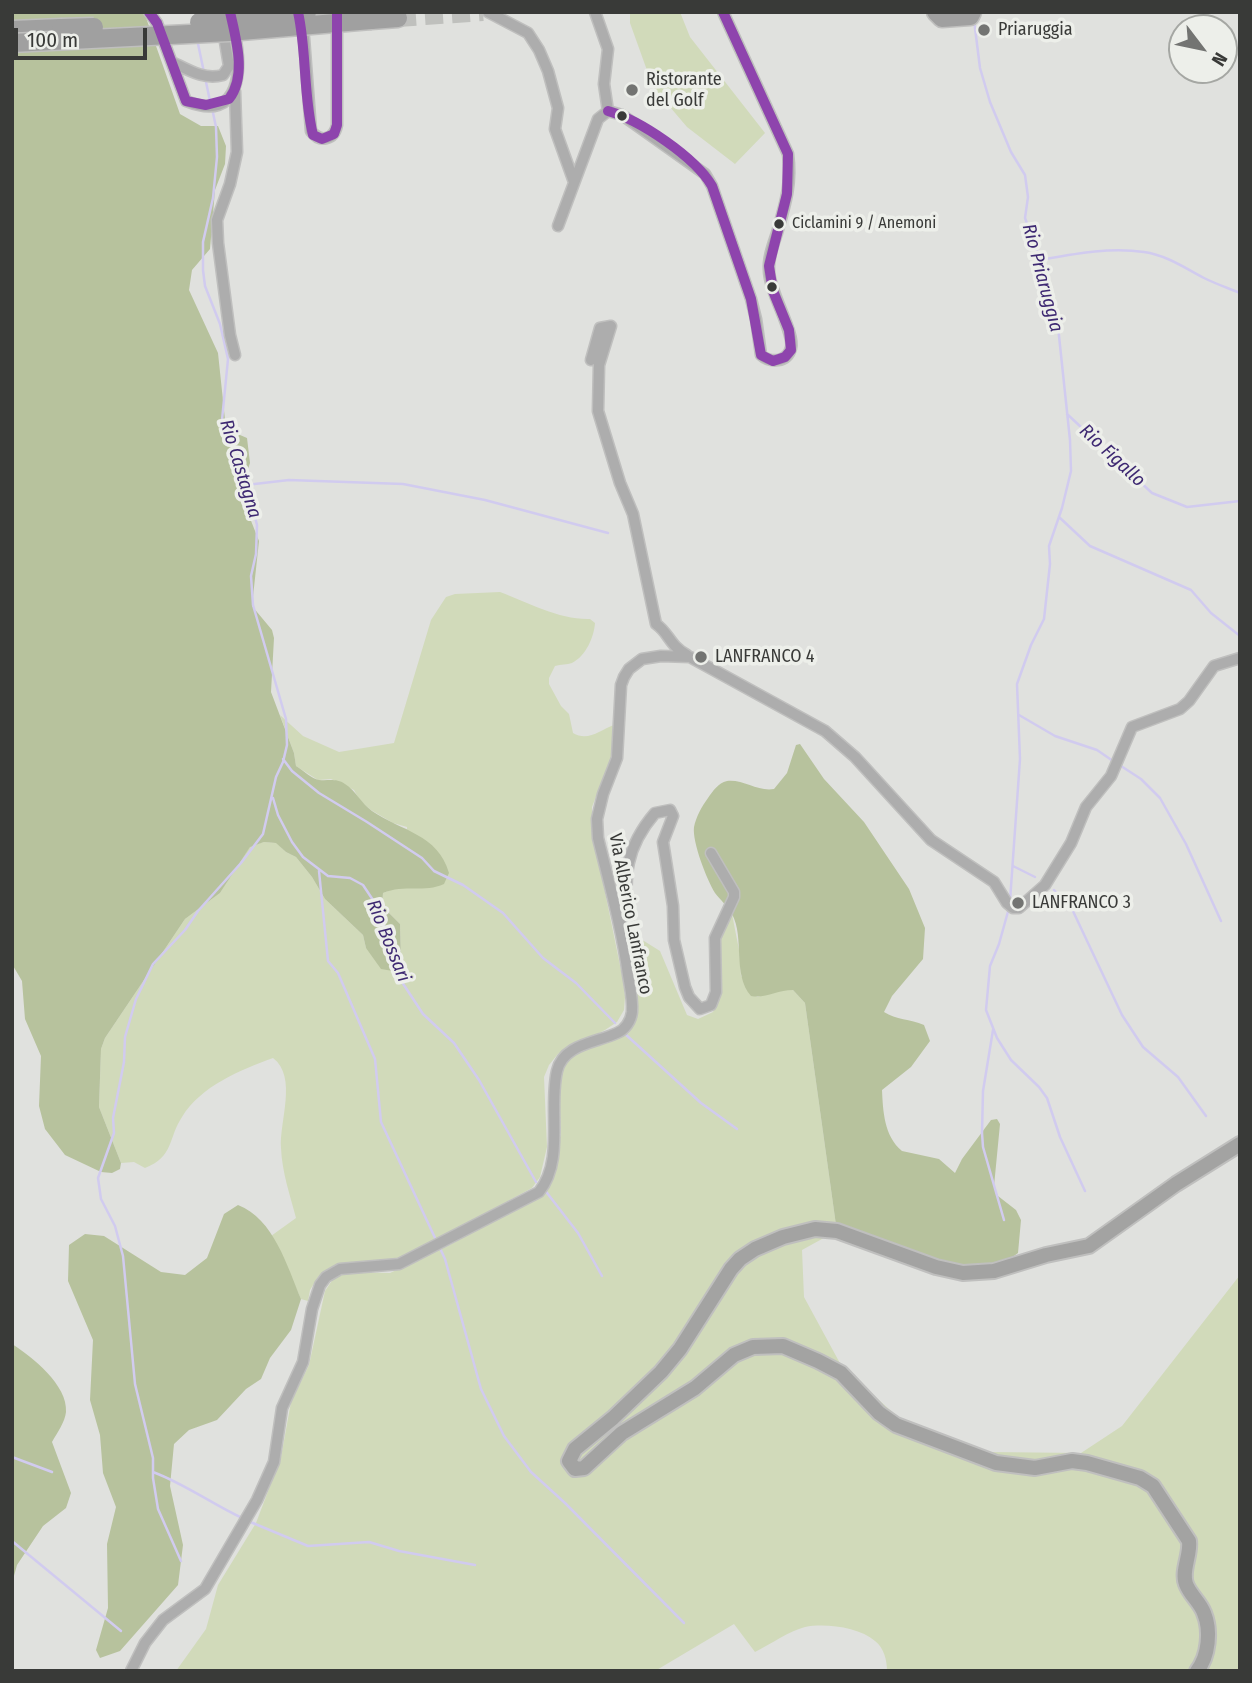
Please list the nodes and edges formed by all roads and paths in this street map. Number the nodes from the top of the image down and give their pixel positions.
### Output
1 (149, 12) edge
2 (219, 12) edge
3 (230, 12) edge
4 (298, 12) edge
5 (307, 12) edge
6 (337, 12) edge
7 (488, 12) edge
8 (595, 12) edge
9 (723, 12) edge
10 (936, 12) edge
11 (972, 12) edge
12 (398, 18) dead end
13 (12, 30) edge
14 (12, 43) edge
15 (174, 63) junction
16 (235, 92) junction
17 (608, 111) junction
18 (574, 182) junction
19 (558, 226) dead end
20 (235, 355) dead end
21 (591, 360) dead end
22 (690, 657) junction
23 (1240, 658) edge
24 (711, 853) dead end
25 (625, 954) junction
26 (1240, 1144) edge
27 (131, 1671) edge
28 (1197, 1671) edge

1 - 15 street
2 - 15 street
3 - 16 street
4 - 6 street
5 - 13 highway, bridge
7 - 18 street
8 - 17 street
9 - 17 street
10 - 11 highway
12 - 14 highway, bridge
15 - 16 street
16 - 20 street
17 - 18 street
18 - 19 street
21 - 22 street
22 - 23 street, Via Alberico Lanfranco
22 - 25 street, Via Alberico Lanfranco
24 - 25 street
25 - 27 street, Via Alberico Lanfranco
26 - 28 main road

